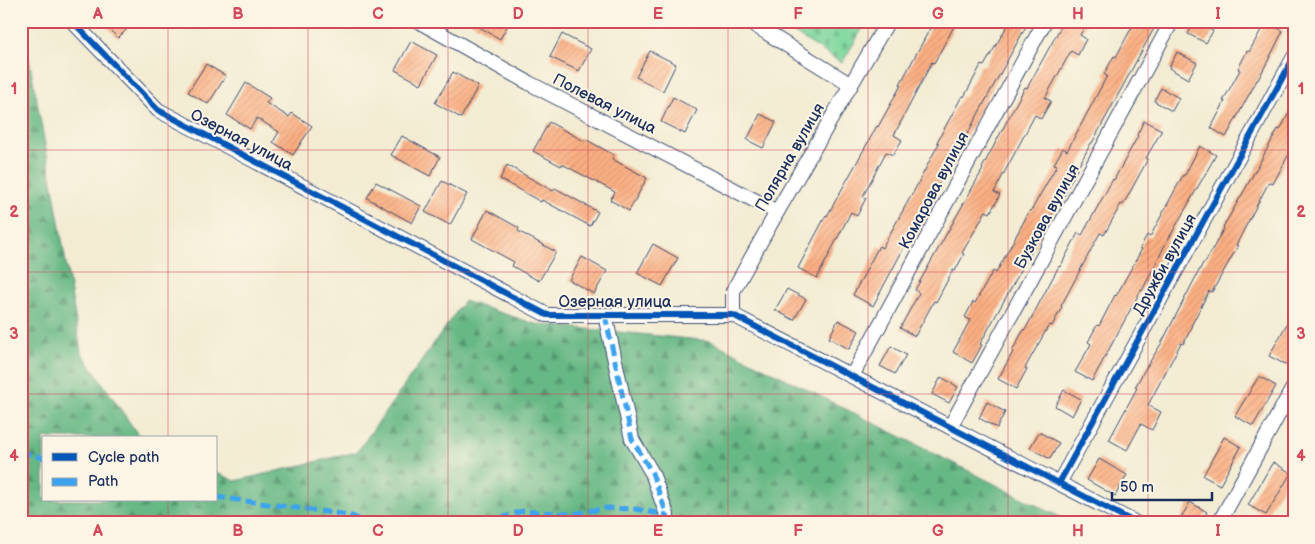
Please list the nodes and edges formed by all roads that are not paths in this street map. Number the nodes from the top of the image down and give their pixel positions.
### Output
1 (72, 21) edge
2 (418, 21) edge
3 (748, 21) edge
4 (888, 21) edge
5 (1045, 21) edge
6 (1172, 21) edge
7 (1294, 58) edge
8 (851, 85) junction
9 (777, 212) junction
10 (605, 315) junction
11 (733, 315) junction
12 (852, 376) junction
13 (1294, 386) edge
14 (950, 427) junction
15 (1059, 483) junction
16 (666, 523) edge
17 (1136, 523) edge
18 (1219, 523) edge

1 - 10 street, Озерная улица
2 - 9 street, Полевая улица
3 - 8 street
4 - 8 street, Полярна вулиця
5 - 12 street, Комарова вулиця
6 - 14 street, Бузкова вулиця
7 - 15 street, Дружби вулиця
8 - 9 street, Полярна вулиця
9 - 11 street, Полярна вулиця
10 - 11 street, Озерная улица
10 - 16 street
11 - 12 street, Озерная улица
12 - 14 street, Озерная улица
13 - 18 street
14 - 15 street, Озерная улица
15 - 17 street, Озерная улица

